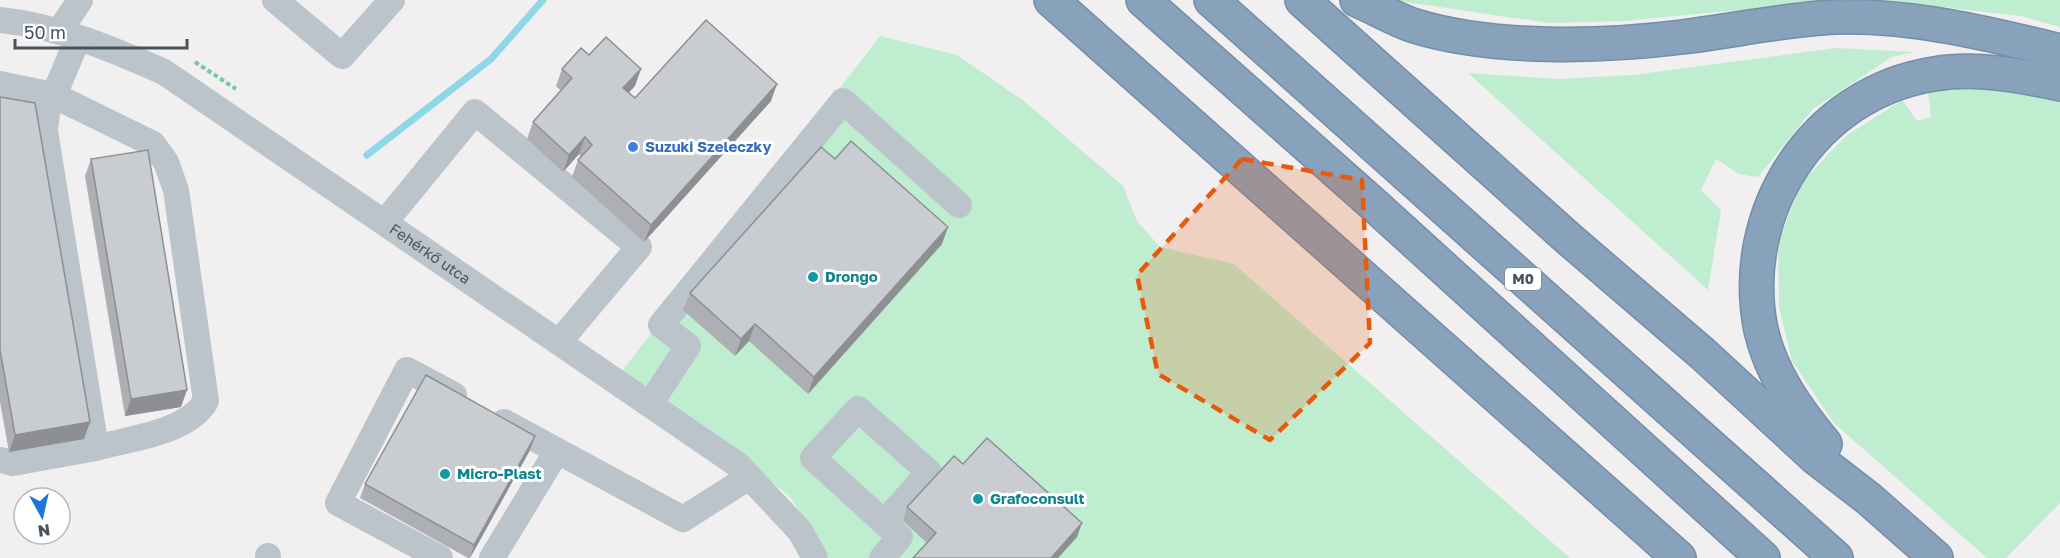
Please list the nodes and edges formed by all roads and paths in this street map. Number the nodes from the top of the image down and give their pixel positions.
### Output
1 (80, 0) edge
2 (274, 0) edge
3 (392, 0) edge
4 (1052, 0) edge
5 (1143, 0) edge
6 (1211, 0) edge
7 (1302, 0) edge
8 (1357, 0) edge
9 (0, 20) edge
10 (68, 35) junction
11 (2060, 51) edge
12 (0, 84) edge
13 (2060, 84) edge
14 (53, 95) junction
15 (959, 205) dead end
16 (385, 222) junction
17 (560, 342) junction
18 (650, 404) junction
19 (96, 447) junction
20 (557, 451) junction
21 (0, 460) edge
22 (749, 477) junction
23 (1869, 499) junction
24 (884, 523) junction
25 (440, 558) edge
26 (492, 558) edge
27 (815, 558) edge
28 (882, 558) edge
29 (1679, 558) edge
30 (1763, 558) edge
31 (1836, 558) edge
32 (1936, 558) edge

1 - 10 street
2 - 3 street
4 - 29 highway
5 - 30 highway
6 - 31 highway, M0
7 - 23 highway
8 - 11 highway
9 - 10 street, Fehérkő utca
10 - 14 street
10 - 16 street, Fehérkő utca
12 - 14 street
13 - 23 highway
14 - 19 street
14 - 19 street
15 - 18 street
16 - 17 street, Fehérkő utca
16 - 17 street
17 - 18 street, Fehérkő utca
18 - 22 street, Fehérkő utca
19 - 21 street
20 - 22 street
20 - 25 street
20 - 26 street
22 - 27 street, Fehérkő utca
23 - 32 highway
24 - 24 street
24 - 28 street

